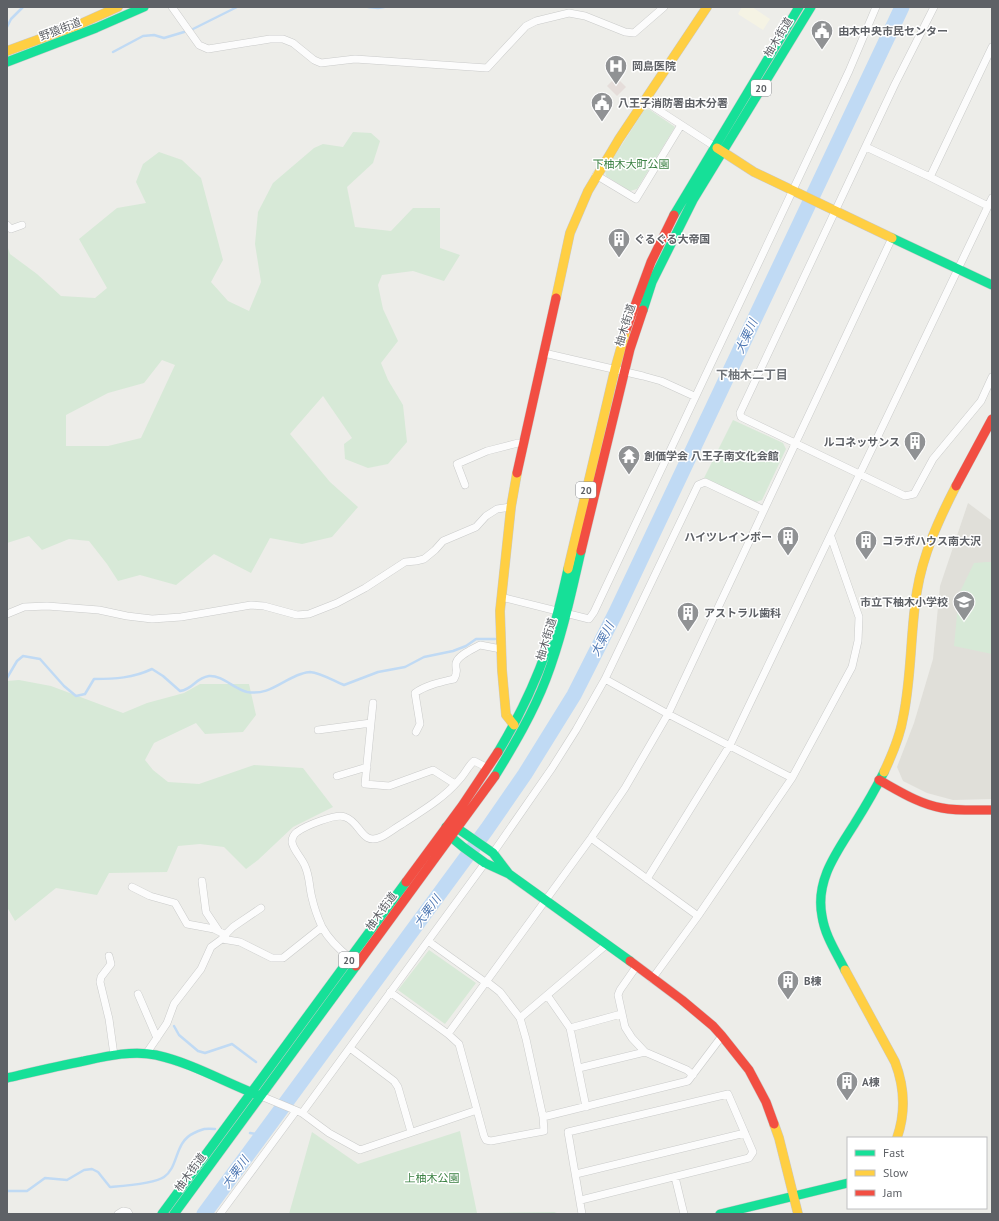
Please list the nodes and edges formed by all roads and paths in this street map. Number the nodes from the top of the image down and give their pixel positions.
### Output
1 (118, 7) edge
2 (144, 7) edge
3 (172, 7) edge
4 (664, 7) edge
5 (707, 7) edge
6 (799, 7) edge
7 (811, 7) edge
8 (876, 7) edge
9 (934, 7) edge
10 (992, 47) edge
11 (7, 52) edge
12 (7, 62) edge
13 (644, 100) junction
14 (681, 125) junction
15 (866, 147) junction
16 (718, 149) junction
17 (596, 175) junction
18 (930, 177) junction
19 (795, 192) junction
20 (992, 198) edge
21 (988, 206) junction
22 (836, 211) junction
23 (7, 225) edge
24 (22, 226) dead end
25 (892, 238) junction
26 (959, 270) junction
27 (992, 285) edge
28 (544, 353) junction
29 (615, 369) junction
30 (625, 372) junction
31 (992, 377) edge
32 (694, 396) junction
33 (992, 419) edge
34 (523, 443) junction
35 (796, 444) junction
36 (861, 474) junction
37 (465, 485) dead end
38 (510, 507) junction
39 (764, 510) junction
40 (831, 537) junction
41 (501, 597) junction
42 (562, 612) junction
43 (7, 614) edge
44 (502, 649) junction
45 (605, 679) junction
46 (373, 703) dead end
47 (668, 714) junction
48 (371, 723) junction
49 (514, 725) junction
50 (318, 730) dead end
51 (416, 732) dead end
52 (730, 745) junction
53 (367, 767) junction
54 (488, 768) junction
55 (337, 776) dead end
56 (792, 778) junction
57 (879, 780) junction
58 (455, 784) junction
59 (992, 810) edge
60 (446, 827) junction
61 (457, 828) junction
62 (450, 837) junction
63 (591, 838) junction
64 (489, 851) junction
65 (482, 861) junction
66 (509, 874) junction
67 (647, 879) junction
68 (202, 881) dead end
69 (132, 887) dead end
70 (546, 900) junction
71 (261, 908) dead end
72 (698, 916) junction
73 (322, 927) junction
74 (218, 931) junction
75 (224, 937) junction
76 (428, 940) junction
77 (606, 945) junction
78 (109, 956) dead end
79 (350, 958) junction
80 (636, 967) junction
81 (652, 979) junction
82 (486, 982) junction
83 (390, 992) junction
84 (138, 994) dead end
85 (547, 995) junction
86 (621, 1014) junction
87 (520, 1018) junction
88 (570, 1028) junction
89 (448, 1034) junction
90 (722, 1036) junction
91 (157, 1038) junction
92 (350, 1048) junction
93 (646, 1052) junction
94 (146, 1054) junction
95 (114, 1055) junction
96 (579, 1068) junction
97 (693, 1075) junction
98 (7, 1078) edge
99 (251, 1093) junction
100 (261, 1096) junction
101 (586, 1107) junction
102 (476, 1110) junction
103 (297, 1111) junction
104 (543, 1117) junction
105 (411, 1132) junction
106 (745, 1133) junction
107 (896, 1137) edge
108 (576, 1174) junction
109 (675, 1177) junction
110 (847, 1182) edge
111 (794, 1196) junction
112 (580, 1200) junction
113 (118, 1214) edge
114 (130, 1214) edge
115 (162, 1214) edge
116 (174, 1214) edge
117 (220, 1214) edge
118 (582, 1214) edge
119 (684, 1214) edge
120 (720, 1214) edge
121 (798, 1214) edge

1 - 11 main road, 野猿街道
2 - 12 main road, 野猿街道
3 - 4 street
5 - 13 main road
6 - 16 main road, 柚木街道 / 20
7 - 16 main road, 柚木街道 / 20
8 - 19 street
9 - 15 street
10 - 18 street
13 - 14 street
13 - 17 main road
14 - 16 street
14 - 17 street
15 - 18 street
15 - 22 street
16 - 19 main road
16 - 29 main road, 柚木街道 / 20
16 - 30 main road, 柚木街道 / 20
17 - 28 main road
18 - 21 street
19 - 22 main road
19 - 32 street
20 - 21 street
21 - 26 street
22 - 25 main road
22 - 35 street
23 - 24 street
25 - 26 main road
25 - 35 street
26 - 27 main road
26 - 36 street
28 - 29 street
28 - 34 main road
29 - 30 street
29 - 42 main road, 柚木街道 / 20
30 - 32 street
30 - 42 main road, 柚木街道 / 20
31 - 36 street
32 - 42 street
33 - 57 main road
34 - 37 street
34 - 38 main road
35 - 36 street
35 - 39 street
36 - 40 street
38 - 41 main road
38 - 43 street
39 - 45 street
39 - 47 street
40 - 52 street
40 - 56 street
41 - 42 street
41 - 44 main road
42 - 49 main road, 柚木街道 / 20
42 - 61 main road, 柚木街道 / 20
44 - 49 main road
44 - 51 street
45 - 47 street
45 - 64 street
46 - 48 street
47 - 52 street
47 - 63 street
48 - 50 street
48 - 53 street
49 - 54 main road, 柚木街道 / 20
52 - 56 street
52 - 67 street
53 - 55 street
53 - 58 street
54 - 58 street
54 - 60 main road, 柚木街道 / 20
56 - 72 street
57 - 59 main road
57 - 107 main road
58 - 73 street
60 - 61 main road
60 - 62 main road
60 - 79 main road, 柚木街道 / 20
61 - 62 main road, 柚木街道 / 20
61 - 64 main road
62 - 65 main road
62 - 100 main road, 柚木街道 / 20
63 - 67 street
63 - 70 street
64 - 66 main road
65 - 66 main road
65 - 76 street
66 - 70 main road
67 - 72 street
68 - 74 street
69 - 74 street
70 - 77 main road
70 - 82 street
71 - 75 street
72 - 81 street
73 - 75 street
73 - 79 street
74 - 75 street
75 - 91 street
76 - 82 street
76 - 83 street
77 - 80 main road
77 - 85 street
78 - 95 street
79 - 99 main road, 柚木街道 / 20
80 - 81 main road
80 - 86 street
81 - 90 main road
82 - 87 street
82 - 89 street
83 - 89 street
83 - 92 street
84 - 91 street
85 - 87 street
85 - 88 street
86 - 88 street
86 - 93 street
87 - 104 street
88 - 96 street
89 - 102 street
90 - 97 street
90 - 111 main road
91 - 94 street
92 - 103 street
92 - 105 street
93 - 96 street
93 - 97 street
94 - 95 main road
94 - 99 main road
95 - 98 main road
96 - 101 street
97 - 101 street
99 - 100 main road
99 - 115 main road, 柚木街道 / 20
100 - 103 street
100 - 116 main road, 柚木街道 / 20
101 - 104 street
102 - 104 street
102 - 105 street
103 - 105 street
103 - 117 street
106 - 108 street
106 - 108 street
106 - 109 street
108 - 112 street
109 - 112 street
109 - 119 street
110 - 111 main road
111 - 120 main road
111 - 121 main road
112 - 118 street
113 - 114 street

